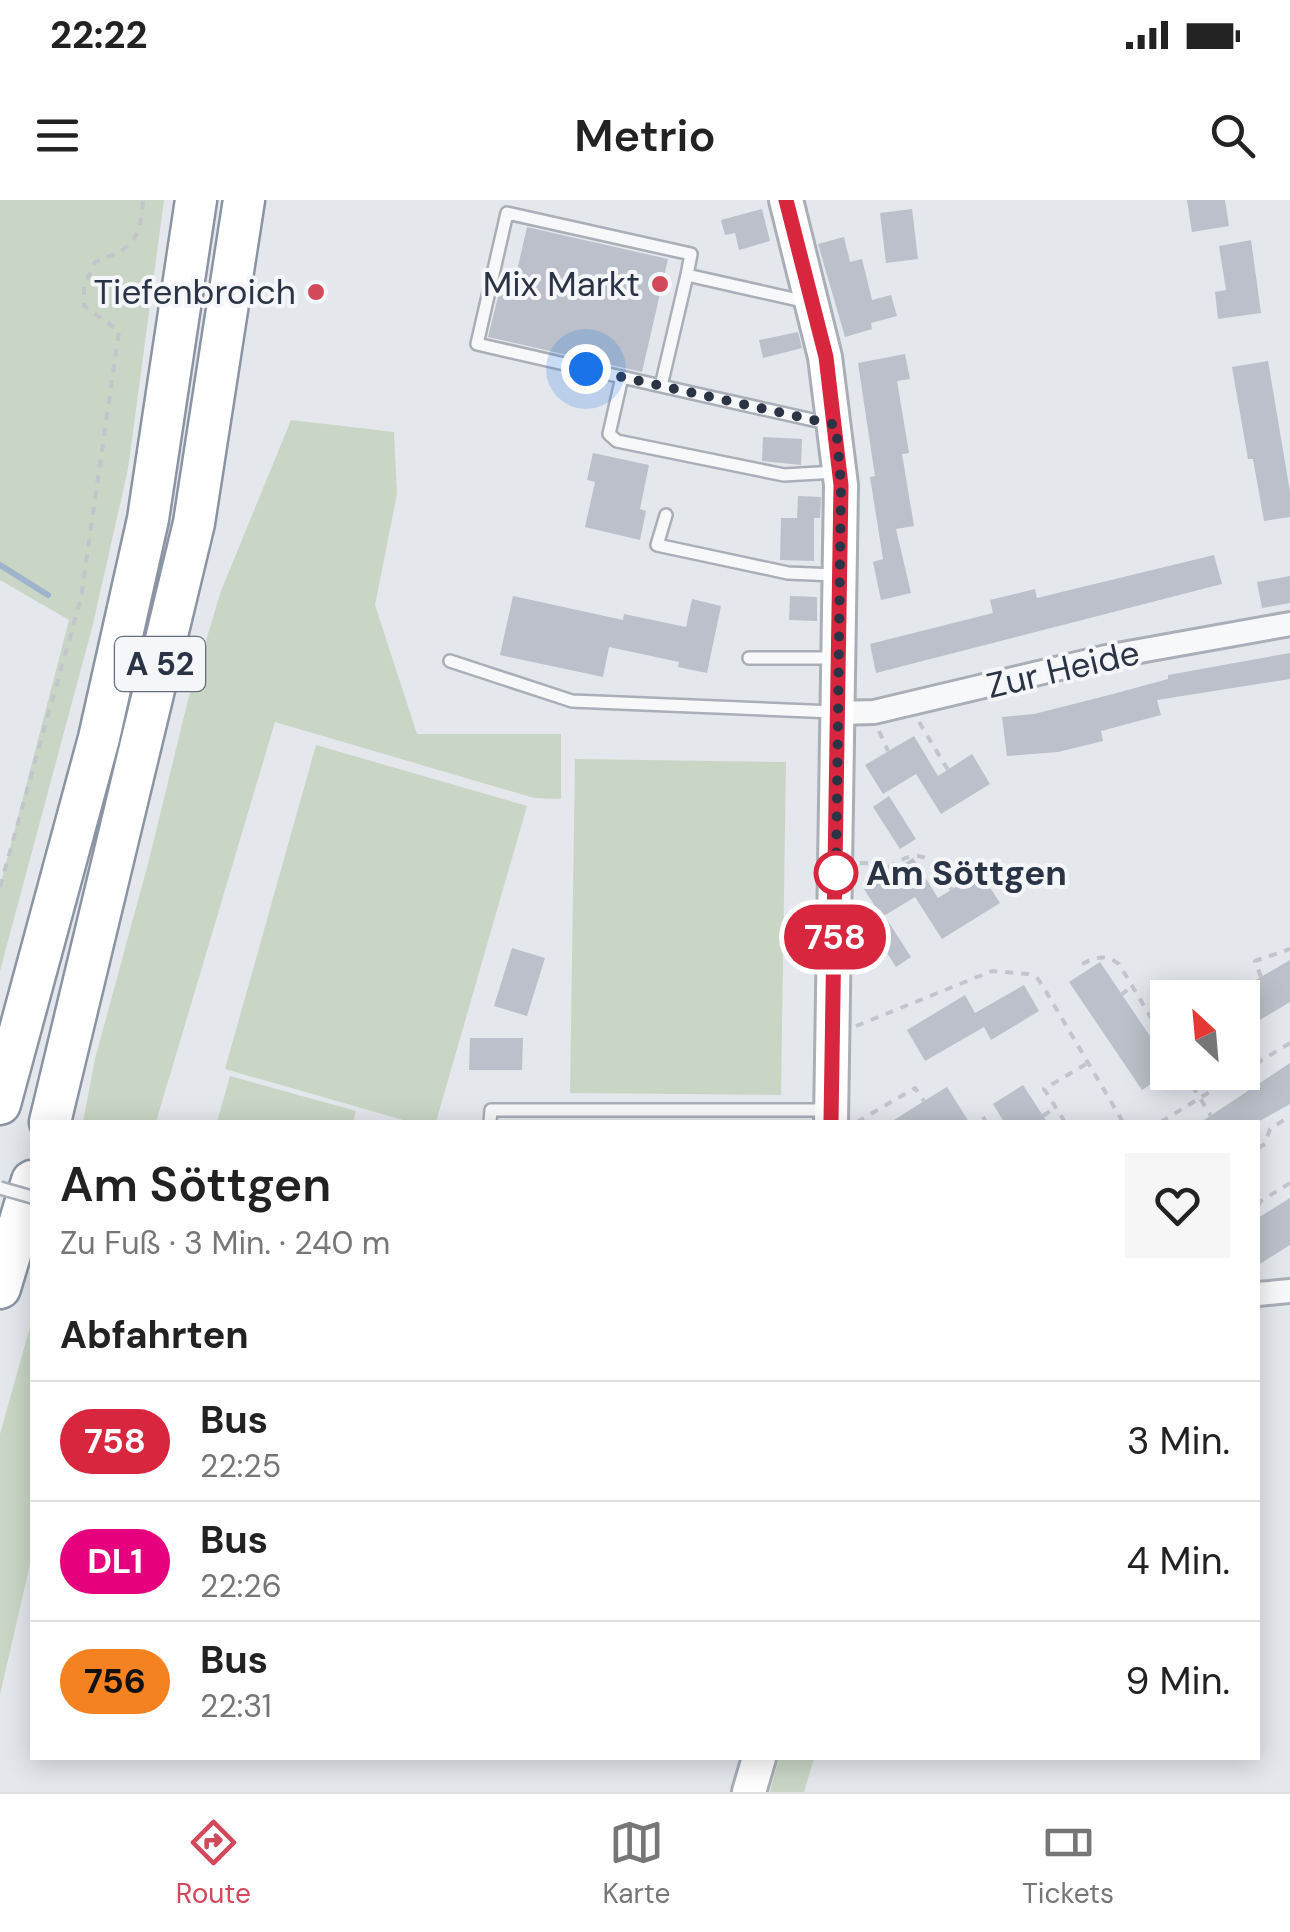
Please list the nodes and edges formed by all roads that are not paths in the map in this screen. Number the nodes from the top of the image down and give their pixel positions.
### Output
1 (196, 200) edge
2 (244, 200) edge
3 (786, 200) edge
4 (686, 275) junction
5 (812, 303) junction
6 (622, 377) junction
7 (661, 386) junction
8 (836, 425) junction
9 (840, 472) junction
10 (666, 515) dead end
11 (839, 576) junction
12 (1290, 624) edge
13 (749, 658) dead end
14 (838, 658) junction
15 (450, 661) dead end
16 (837, 712) junction
17 (0, 1104) edge
18 (635, 1116) edge
19 (839, 1118) edge
20 (50, 1120) edge
21 (490, 1120) edge
22 (0, 1188) edge
23 (30, 1188) edge
24 (30, 1196) edge
25 (0, 1288) edge
26 (1290, 1291) edge
27 (1260, 1294) edge
28 (758, 1760) edge
29 (750, 1792) edge

1 - 17 highway, A 52
2 - 20 highway, A 52
3 - 5 street
4 - 5 lane
4 - 6 lane
4 - 7 lane
5 - 8 street
6 - 7 lane
6 - 9 lane
7 - 8 lane
8 - 9 street
9 - 11 street
10 - 11 lane
11 - 14 street
12 - 16 street, Zur Heide
13 - 14 lane
14 - 16 street
15 - 16 lane
16 - 19 street
18 - 19 lane
18 - 21 lane
22 - 24 lane, bridge
23 - 25 highway
26 - 27 street
28 - 29 street

